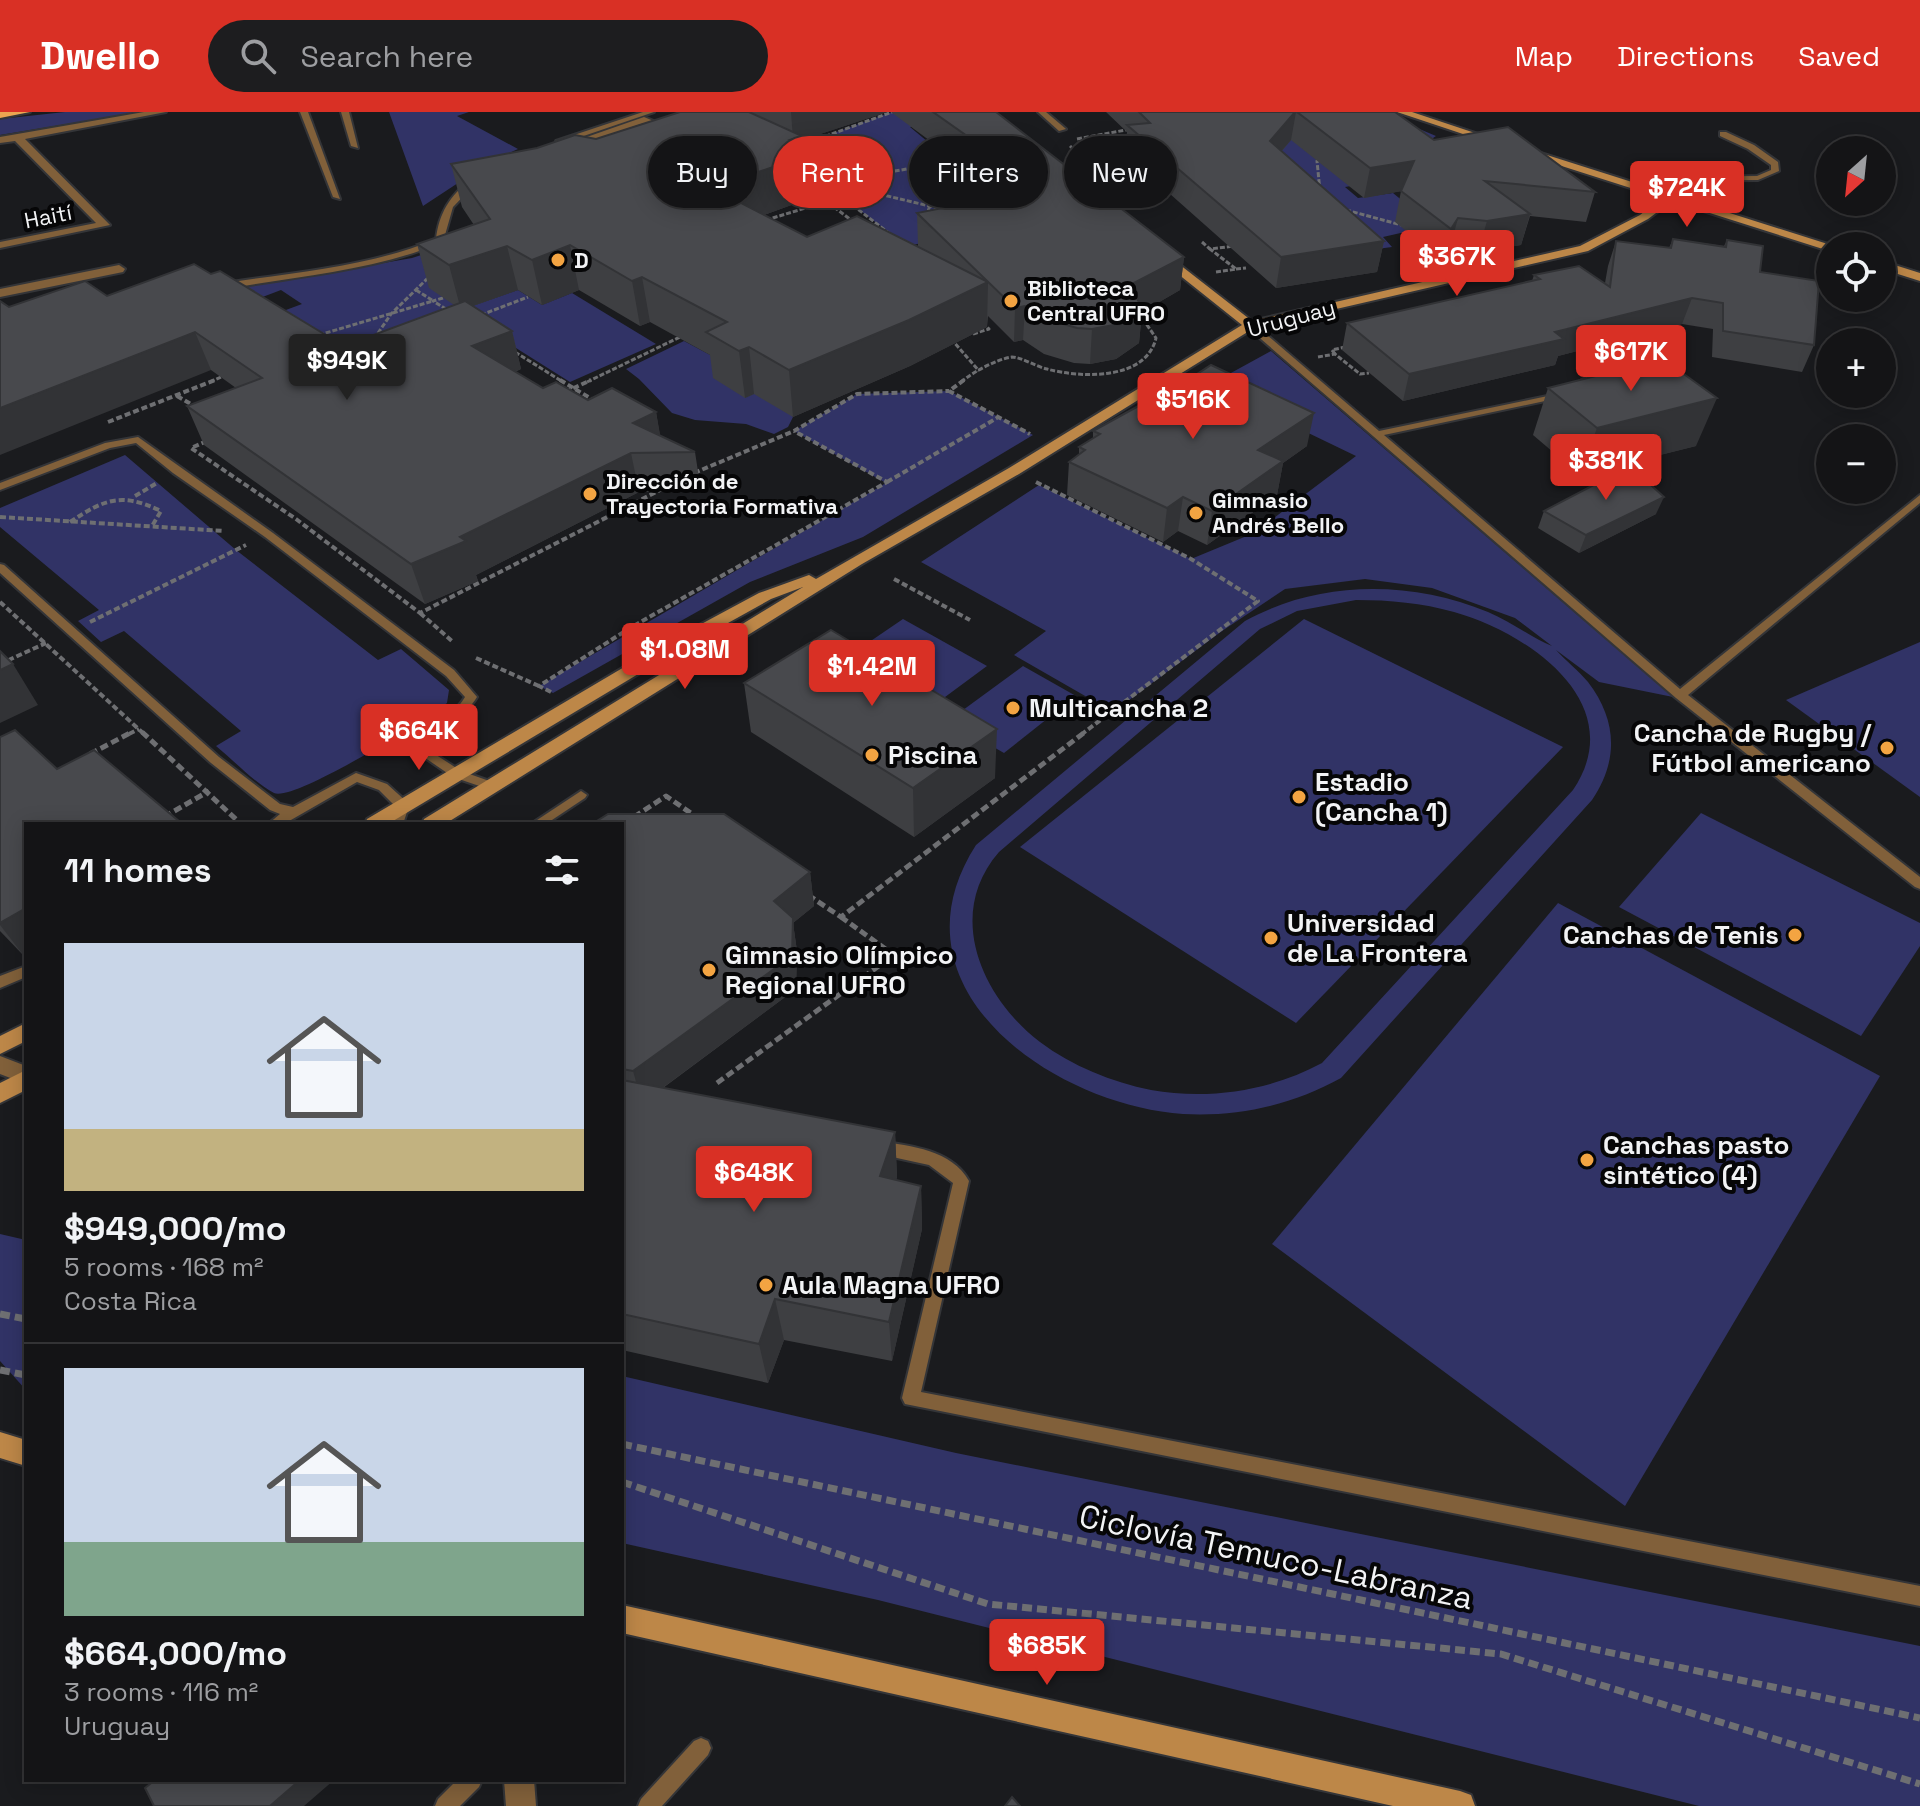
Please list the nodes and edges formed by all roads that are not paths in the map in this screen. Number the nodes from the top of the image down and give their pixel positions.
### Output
1 (25, 112) edge
2 (161, 112) edge
3 (304, 112) edge
4 (345, 112) edge
5 (649, 112) edge
6 (1042, 112) edge
7 (1402, 112) edge
8 (0, 115) edge
9 (1062, 129) dead end
10 (1723, 134) dead end
11 (700, 136) edge
12 (17, 137) junction
13 (0, 140) edge
14 (1505, 145) edge
15 (355, 146) dead end
16 (1520, 149) edge
17 (533, 150) edge
18 (1591, 172) junction
19 (591, 175) joint
20 (1605, 176) junction
21 (479, 178) edge
22 (1640, 182) junction
23 (1666, 193) junction
24 (337, 197) dead end
25 (1728, 215) junction
26 (1644, 217) junction
27 (1794, 236) junction
28 (1816, 243) edge
29 (0, 245) edge
30 (1152, 248) edge
31 (119, 269) dead end
32 (1896, 269) edge
33 (1920, 277) edge
34 (0, 281) edge
35 (207, 289) edge
36 (5, 292) edge
37 (1250, 325) junction
38 (1621, 361) dead end
39 (1376, 434) junction
40 (0, 487) edge
41 (1920, 498) edge
42 (857, 561) junction
43 (0, 567) edge
44 (1680, 695) junction
45 (457, 774) junction
46 (491, 786) junction
47 (581, 795) dead end
48 (295, 811) junction
49 (400, 815) edge
50 (277, 822) edge
51 (380, 822) edge
52 (434, 822) edge
53 (540, 822) edge
54 (1920, 884) edge
55 (24, 972) edge
56 (0, 982) edge
57 (24, 1032) edge
58 (0, 1046) edge
59 (0, 1065) edge
60 (24, 1076) edge
61 (24, 1078) edge
62 (0, 1094) edge
63 (865, 1145) edge
64 (1920, 1596) edge
65 (624, 1619) edge
66 (701, 1748) dead end
67 (470, 1782) edge
68 (519, 1782) edge
69 (1453, 1805) edge
70 (445, 1806) edge
71 (521, 1806) edge
72 (648, 1806) edge

1 - 8 main road
2 - 12 street
3 - 24 lane
4 - 15 lane
5 - 11 lane
5 - 17 lane
6 - 9 lane
7 - 14 main road
10 - 22 lane
12 - 13 street
12 - 29 street, Haití
16 - 18 main road
18 - 20 main road
18 - 22 main road
19 - 19 street
20 - 23 main road
20 - 26 main road
21 - 35 lane
22 - 23 main road
23 - 25 main road
23 - 26 main road, Uruguay
23 - 27 main road
25 - 26 main road
25 - 27 main road
26 - 37 main road, Uruguay
27 - 28 main road
30 - 37 main road
31 - 36 street
32 - 33 main road
34 - 36 street
37 - 39 lane
37 - 42 main road, Uruguay
38 - 39 lane
39 - 44 lane
40 - 45 lane
41 - 44 lane
42 - 45 main road, Uruguay
42 - 46 main road, Uruguay
43 - 48 lane
44 - 54 lane
45 - 46 lane
45 - 49 main road, Uruguay
46 - 52 main road, Uruguay
47 - 53 lane
48 - 49 lane
48 - 50 lane
49 - 51 main road, Uruguay
55 - 56 lane
57 - 58 main road
59 - 60 street
61 - 62 main road
63 - 64 lane
65 - 69 main road
66 - 72 lane
67 - 70 lane
68 - 71 street

